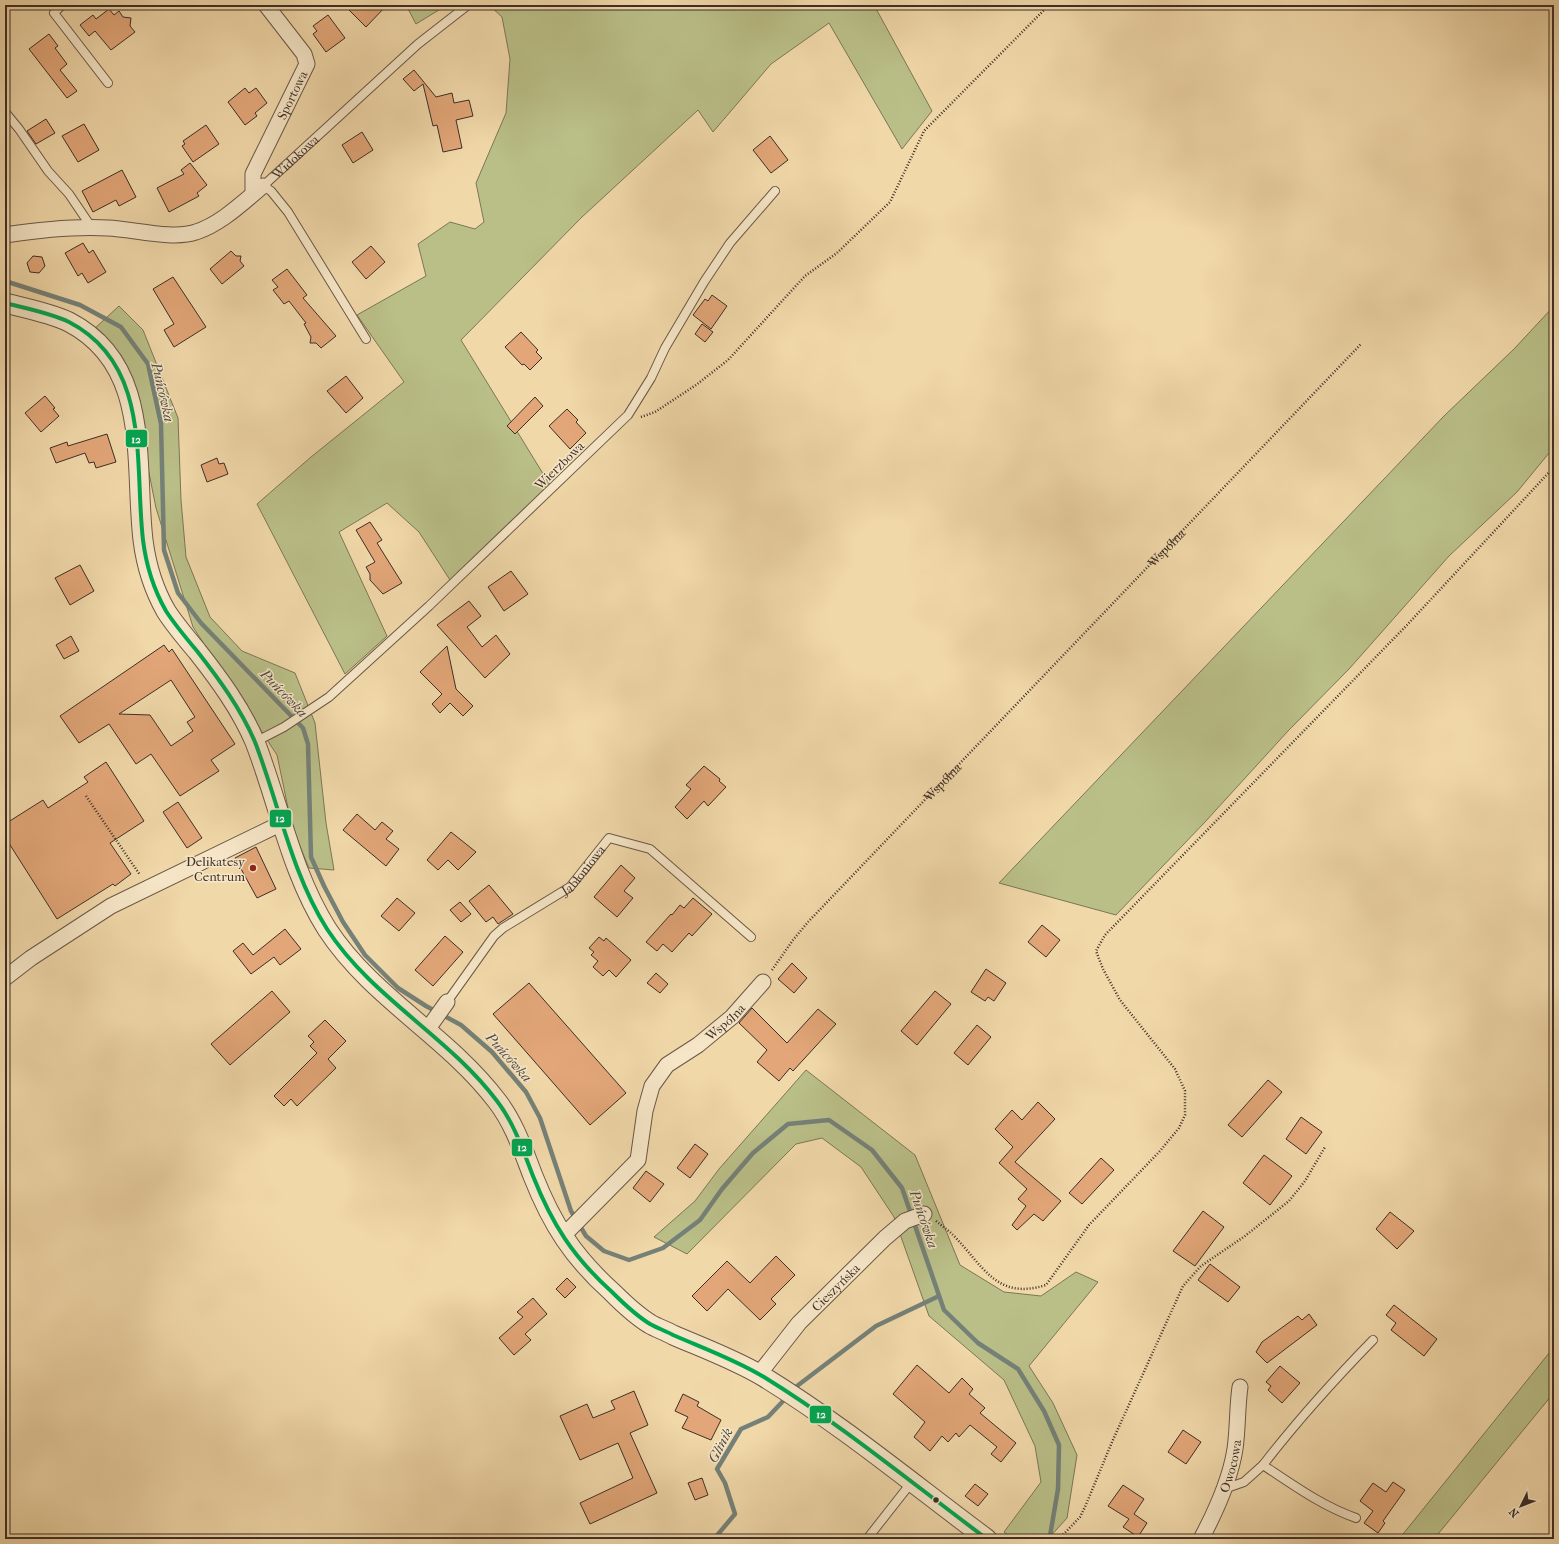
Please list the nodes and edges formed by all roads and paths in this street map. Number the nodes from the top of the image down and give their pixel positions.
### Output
1 (62, 5) edge
2 (266, 5) edge
3 (468, 5) edge
4 (1049, 5) edge
5 (108, 82) dead end
6 (5, 112) edge
7 (258, 190) junction
8 (775, 192) dead end
9 (92, 228) junction
10 (5, 235) edge
11 (5, 303) edge
12 (366, 339) dead end
13 (1361, 344) dead end
14 (619, 423) junction
15 (1554, 467) edge
16 (255, 742) junction
17 (86, 796) dead end
18 (282, 823) junction
19 (148, 887) junction
20 (751, 937) dead end
21 (5, 978) edge
22 (763, 982) joint
23 (447, 1002) joint
24 (431, 1024) junction
25 (1325, 1147) dead end
26 (924, 1214) joint
27 (566, 1234) junction
28 (1373, 1340) dead end
29 (759, 1374) junction
30 (1240, 1387) dead end
31 (1263, 1466) junction
32 (911, 1483) junction
33 (1224, 1489) junction
34 (1356, 1518) dead end
35 (867, 1539) edge
36 (987, 1539) edge
37 (1060, 1539) edge
38 (1201, 1539) edge

1 - 5 lane
2 - 7 street, Sportowa
3 - 7 lane, Widokowa
4 - 14 path
6 - 9 lane
7 - 9 street, Widokowa
7 - 12 lane
8 - 14 lane, Wierzbowa
9 - 10 street, Widokowa
11 - 16 street
13 - 22 path, Wspólna
14 - 16 lane, Wierzbowa
15 - 26 path
16 - 18 street
17 - 19 path
18 - 19 street
18 - 24 street
19 - 21 street
20 - 23 lane, Jabłoniowa
22 - 27 street, Wspólna
23 - 24 street
24 - 27 street
25 - 37 path
26 - 29 street, Cieszyńska
27 - 29 street
28 - 31 lane
29 - 32 street
30 - 33 street, Owocowa
31 - 33 lane
31 - 34 lane
32 - 35 lane
32 - 36 street
33 - 38 street, Owocowa

